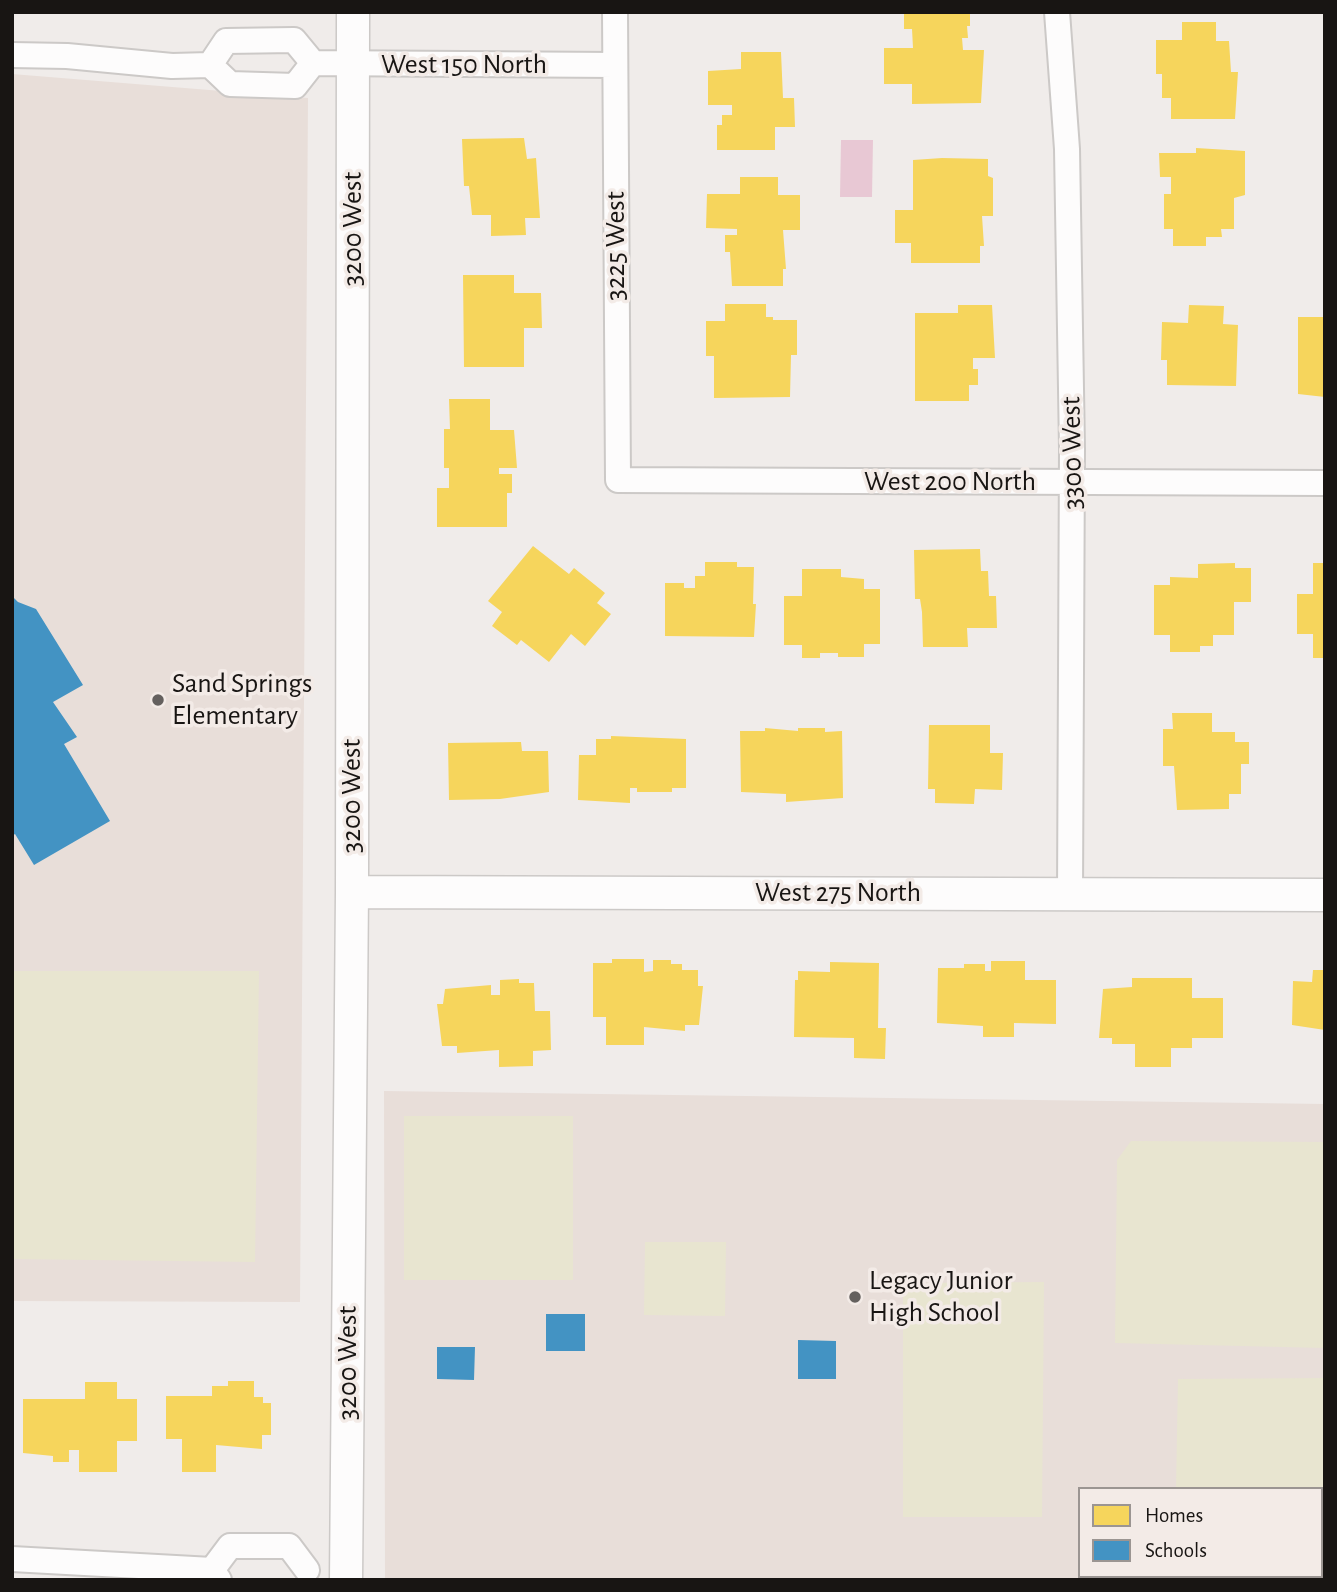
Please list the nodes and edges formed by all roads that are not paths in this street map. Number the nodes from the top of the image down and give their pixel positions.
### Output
1 (353, 12) edge
2 (615, 12) edge
3 (1057, 12) edge
4 (12, 55) edge
5 (313, 63) junction
6 (354, 64) junction
7 (210, 65) junction
8 (615, 65) junction
9 (618, 480) joint
10 (1072, 483) junction
11 (1325, 483) edge
12 (352, 892) junction
13 (1070, 894) junction
14 (1325, 895) edge
15 (12, 1559) edge
16 (346, 1574) edge
17 (216, 1575) edge
18 (305, 1575) edge

1 - 6 street, 3200 West
2 - 8 street, 3225 West
3 - 10 street, 3300 West
4 - 7 street
5 - 6 street, West 150 North
5 - 7 street
5 - 7 street
6 - 8 street, West 150 North
6 - 12 street, 3200 West
8 - 9 street, 3225 West
9 - 10 street, West 200 North
10 - 11 street, West 200 North
10 - 13 street, 3300 West
12 - 13 street, West 275 North
12 - 16 street, 3200 West
13 - 14 street, West 275 North
15 - 17 street
16 - 18 street
17 - 18 street

